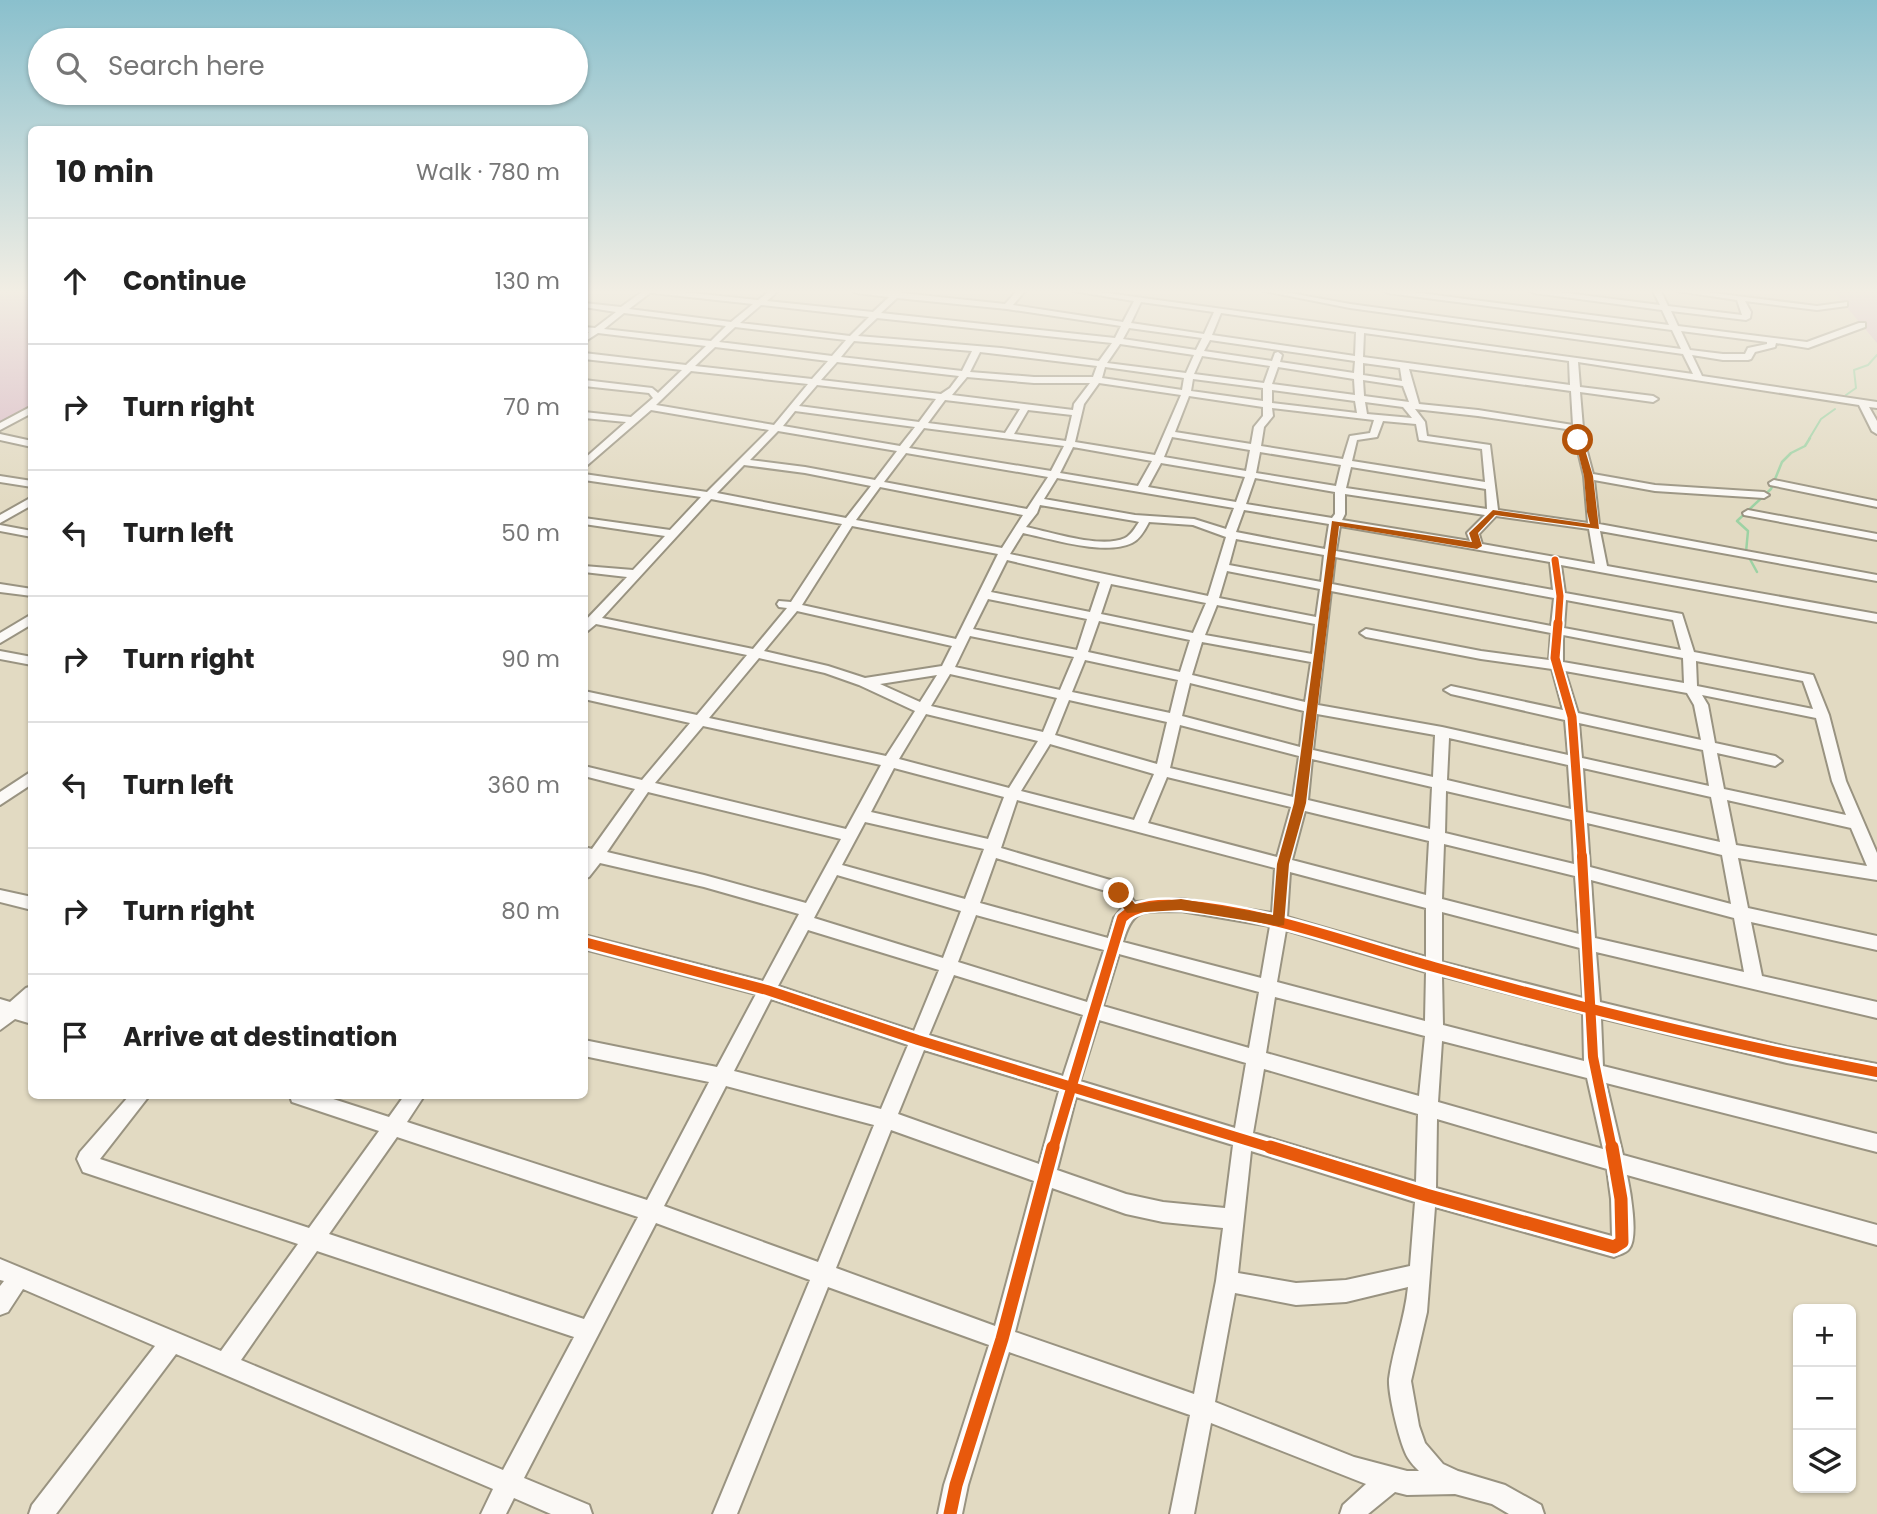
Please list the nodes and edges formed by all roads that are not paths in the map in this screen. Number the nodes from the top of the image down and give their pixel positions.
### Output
1 (633, 362) edge
2 (695, 362) edge
3 (834, 362) edge
4 (866, 362) edge
5 (970, 362) edge
6 (1082, 362) edge
7 (1196, 362) edge
8 (1265, 362) edge
9 (1360, 362) edge
10 (1377, 362) edge
11 (1573, 362) edge
12 (1591, 362) edge
13 (1692, 362) edge
14 (1276, 363) junction
15 (1102, 364) junction
16 (1404, 366) junction
17 (689, 368) junction
18 (964, 374) junction
19 (1360, 375) junction
20 (1189, 376) junction
21 (1699, 378) junction
22 (1051, 380) junction
23 (1097, 380) junction
24 (815, 382) junction
25 (588, 383) edge
26 (1407, 384) junction
27 (1267, 387) junction
28 (1573, 388) junction
29 (1186, 393) junction
30 (944, 397) junction
31 (1085, 397) junction
32 (658, 398) junction
33 (1357, 399) junction
34 (1653, 399) dead end
35 (1863, 403) junction
36 (1268, 405) junction
37 (1877, 405) edge
38 (1407, 406) junction
39 (651, 407) junction
40 (792, 408) junction
41 (1025, 408) junction
42 (28, 411) edge
43 (1075, 414) junction
44 (588, 415) edge
45 (1363, 416) junction
46 (1379, 418) junction
47 (633, 420) junction
48 (1420, 422) junction
49 (920, 425) junction
50 (0, 427) edge
51 (777, 427) junction
52 (1577, 428) junction
53 (1876, 428) edge
54 (1169, 434) junction
55 (1008, 436) junction
56 (0, 437) edge
57 (28, 443) edge
58 (1070, 444) junction
59 (1255, 447) junction
60 (905, 449) junction
61 (1159, 458) junction
62 (588, 461) edge
63 (743, 462) junction
64 (1345, 463) junction
65 (1251, 474) junction
66 (1054, 475) junction
67 (1589, 476) junction
68 (588, 478) edge
69 (0, 479) edge
70 (28, 483) edge
71 (1774, 483) dead end
72 (876, 485) junction
73 (1489, 486) junction
74 (1340, 489) junction
75 (1142, 490) junction
76 (709, 495) junction
77 (1764, 495) dead end
78 (1037, 501) junction
79 (28, 502) edge
80 (1877, 504) edge
81 (1240, 507) junction
82 (1032, 513) junction
83 (1493, 513) junction
84 (1748, 513) dead end
85 (1146, 519) junction
86 (0, 520) edge
87 (849, 522) junction
88 (588, 523) edge
89 (1335, 523) junction
90 (1596, 527) junction
91 (0, 528) edge
92 (1021, 529) junction
93 (28, 533) edge
94 (674, 534) junction
95 (1231, 534) junction
96 (1877, 537) edge
97 (1477, 546) junction
98 (1330, 553) junction
99 (1004, 554) junction
100 (1555, 560) junction
101 (1222, 567) junction
102 (1602, 568) junction
103 (588, 569) edge
104 (635, 573) junction
105 (1877, 578) edge
106 (1107, 580) junction
107 (1328, 586) junction
108 (0, 588) edge
109 (28, 592) edge
110 (983, 594) junction
111 (1560, 596) junction
112 (1213, 600) junction
113 (789, 605) junction
114 (1094, 616) junction
115 (1877, 617) edge
116 (28, 621) edge
117 (1322, 622) junction
118 (589, 625) edge
119 (1559, 630) junction
120 (1366, 633) dead end
121 (961, 637) junction
122 (1198, 638) junction
123 (0, 639) edge
124 (755, 653) junction
125 (0, 655) edge
126 (1081, 655) junction
127 (1689, 656) junction
128 (1318, 659) junction
129 (28, 660) edge
130 (1556, 664) junction
131 (947, 669) junction
132 (1185, 677) junction
133 (864, 682) junction
134 (1691, 689) junction
135 (1451, 690) dead end
136 (1065, 695) junction
137 (588, 696) edge
138 (1312, 708) junction
139 (923, 709) junction
140 (1822, 715) junction
141 (1572, 717) junction
142 (1174, 719) junction
143 (1442, 732) junction
144 (1047, 738) junction
145 (1709, 748) junction
146 (1306, 753) junction
147 (1775, 761) dead end
148 (890, 762) junction
149 (1576, 762) junction
150 (1162, 771) junction
151 (588, 772) edge
152 (28, 779) edge
153 (1438, 783) junction
154 (645, 786) junction
155 (1012, 794) junction
156 (1718, 795) junction
157 (0, 800) edge
158 (1300, 803) junction
159 (1579, 814) junction
160 (861, 815) junction
161 (1855, 823) junction
162 (1139, 827) junction
163 (850, 836) junction
164 (1438, 837) junction
165 (993, 849) junction
166 (1727, 850) junction
167 (591, 854) edge
168 (1283, 864) junction
169 (833, 868) junction
170 (1584, 872) junction
171 (1877, 872) edge
172 (0, 896) edge
173 (1434, 901) junction
174 (28, 903) edge
175 (968, 907) junction
176 (1132, 909) junction
177 (1740, 914) junction
178 (807, 916) junction
179 (1279, 921) junction
180 (588, 943) edge
181 (1587, 943) junction
182 (1877, 943) edge
183 (1114, 945) junction
184 (1434, 967) junction
185 (948, 968) junction
186 (1754, 981) junction
187 (1270, 986) junction
188 (767, 990) junction
189 (28, 996) edge
190 (1592, 1008) junction
191 (1877, 1010) edge
192 (1093, 1011) junction
193 (4, 1013) edge
194 (28, 1016) edge
195 (1434, 1030) junction
196 (918, 1040) junction
197 (588, 1049) edge
198 (1258, 1059) junction
199 (1595, 1072) junction
200 (1877, 1072) edge
201 (721, 1076) junction
202 (1070, 1084) junction
203 (137, 1099) edge
204 (308, 1099) edge
205 (413, 1099) edge
206 (1427, 1106) junction
207 (886, 1119) junction
208 (393, 1128) junction
209 (1243, 1138) junction
210 (1877, 1143) edge
211 (1617, 1162) junction
212 (1047, 1176) junction
213 (1426, 1195) junction
214 (649, 1211) junction
215 (1234, 1219) junction
216 (1877, 1234) edge
217 (314, 1240) junction
218 (10, 1273) edge
219 (821, 1274) junction
220 (1420, 1274) junction
221 (1227, 1281) junction
222 (0, 1304) edge
223 (588, 1331) junction
224 (1002, 1339) junction
225 (171, 1343) junction
226 (225, 1364) junction
227 (1202, 1408) junction
228 (1392, 1479) junction
229 (1455, 1482) junction
230 (510, 1484) junction
231 (41, 1514) edge
232 (493, 1514) edge
233 (580, 1514) edge
234 (725, 1514) edge
235 (950, 1514) edge
236 (1182, 1514) edge
237 (1352, 1514) edge
238 (1532, 1514) edge

1 - 17 street
2 - 17 street
3 - 24 street
4 - 18 street
5 - 18 street
6 - 15 street
7 - 20 street
8 - 14 street
9 - 19 street
10 - 16 street
11 - 28 street
12 - 21 street
13 - 21 street
14 - 19 street
14 - 27 street
15 - 20 street
15 - 23 street
16 - 26 street
16 - 28 street
17 - 24 street
17 - 32 street
18 - 22 street
18 - 30 street
19 - 26 street
19 - 33 street
20 - 27 street
20 - 29 street
21 - 35 street
22 - 23 street
22 - 31 street
23 - 29 street
23 - 31 street
24 - 30 street
24 - 40 street
25 - 32 street
26 - 38 street
27 - 33 street
27 - 36 street
28 - 34 street
28 - 52 street
29 - 36 street
29 - 54 street
30 - 41 street
30 - 49 street
31 - 43 street
32 - 39 street
33 - 38 street
33 - 45 street
35 - 37 street
35 - 53 street
36 - 45 street
36 - 59 street
38 - 48 street
38 - 52 street
39 - 47 street
39 - 51 street
40 - 49 street
40 - 51 street
41 - 43 street
41 - 55 street
42 - 50 street
43 - 58 street
44 - 47 street
45 - 46 street
46 - 48 street
46 - 64 street
47 - 62 street
48 - 73 street
49 - 55 street
49 - 60 street
51 - 60 street
51 - 63 street
52 - 67 street
54 - 59 street
54 - 61 street
55 - 58 street
56 - 57 street
58 - 61 street
58 - 66 street
59 - 64 street
59 - 65 street
60 - 66 street
60 - 72 street
61 - 65 street
61 - 75 street
63 - 72 street
63 - 76 street
64 - 73 street
64 - 74 street
65 - 74 street
65 - 81 street
66 - 75 street
66 - 78 street
67 - 77 street
67 - 90 street
68 - 76 street
69 - 70 street
71 - 80 street
72 - 82 street
72 - 87 street
73 - 83 street
74 - 83 street
74 - 89 street
75 - 81 street
76 - 87 street
76 - 94 street
78 - 82 street
78 - 85 street
79 - 86 street
81 - 89 street
81 - 95 street
82 - 92 street
83 - 90 street
83 - 97 street
84 - 96 street
85 - 92 street
85 - 95 street
87 - 99 street
87 - 113 street
88 - 94 street
89 - 97 street
89 - 98 street
90 - 102 street
90 - 105 street
91 - 93 street
92 - 99 street
94 - 104 street
95 - 98 street
95 - 101 street
97 - 100 street
98 - 107 street
98 - 111 street
99 - 106 street
99 - 110 street
100 - 102 street
100 - 111 street
101 - 107 street
101 - 112 street
102 - 115 street
103 - 104 street
104 - 118 street
106 - 112 street
106 - 114 street
107 - 117 street
107 - 119 street
108 - 109 street
110 - 114 street
110 - 121 street
111 - 119 street
111 - 127 street
112 - 117 street
112 - 122 street
113 - 121 street
113 - 124 street
114 - 122 street
114 - 126 street
116 - 123 street
117 - 128 street
118 - 124 street
119 - 127 street
119 - 130 street
120 - 130 street
121 - 126 street
121 - 131 street
122 - 128 street
122 - 132 street
124 - 133 street
124 - 154 street
125 - 129 street
126 - 132 street
126 - 136 street
127 - 134 street
127 - 140 street
128 - 138 street
130 - 134 street
130 - 141 street
131 - 133 street
131 - 136 street
131 - 139 street
132 - 138 street
132 - 142 street
133 - 139 street
134 - 140 street
134 - 145 street
135 - 141 street
136 - 142 street
136 - 144 street
137 - 148 street
138 - 143 street
138 - 146 street
139 - 144 street
139 - 148 street
140 - 161 street
141 - 145 street
141 - 149 street
142 - 146 street
142 - 150 street
143 - 149 street
143 - 153 street
144 - 150 street
144 - 155 street
145 - 147 street
145 - 156 street
146 - 153 street
146 - 158 street
148 - 155 street
148 - 160 street
149 - 156 street
149 - 159 street
150 - 158 street
150 - 162 street
151 - 154 street
152 - 157 street
153 - 159 street
153 - 164 street
154 - 163 street
154 - 167 street
155 - 162 street
155 - 165 street
156 - 161 street
156 - 166 street
158 - 164 street
158 - 168 street
159 - 166 street
159 - 170 street
160 - 163 street
160 - 165 street
161 - 171 street
162 - 168 street
163 - 169 street
164 - 170 street
164 - 173 street
165 - 175 street
165 - 176 street
166 - 171 street
166 - 177 street
167 - 178 street
168 - 173 street
168 - 179 street
169 - 175 street
169 - 178 street
170 - 177 street
170 - 181 street
172 - 174 street
173 - 181 street
173 - 184 street
175 - 183 street
175 - 185 street
176 - 179 street
176 - 183 street
177 - 182 street
177 - 186 street
178 - 185 street
178 - 188 street
179 - 184 street
179 - 187 street
180 - 188 street
181 - 186 street
181 - 190 street
183 - 187 street
183 - 192 street
184 - 190 street
184 - 195 street
185 - 192 street
185 - 196 street
186 - 191 street
187 - 195 street
187 - 198 street
188 - 196 street
188 - 201 street
189 - 193 street
190 - 199 street
190 - 200 street
192 - 198 street
192 - 202 street
193 - 194 street
195 - 199 street
195 - 206 street
196 - 202 street
196 - 207 street
197 - 201 street
198 - 206 street
198 - 209 street
199 - 210 street
199 - 211 street
201 - 207 street
201 - 214 street
202 - 209 street
202 - 212 street
203 - 217 street
204 - 208 street
205 - 208 street
206 - 211 street
206 - 213 street
207 - 212 street
207 - 219 street
208 - 214 street
208 - 217 street
209 - 213 street
209 - 215 street
211 - 213 street
211 - 216 street
212 - 215 street
212 - 224 street
213 - 220 street
214 - 219 street
214 - 223 street
215 - 221 street
217 - 223 street
217 - 226 street
218 - 222 street
218 - 225 street
219 - 224 street
219 - 234 street
220 - 221 street
220 - 229 street
221 - 227 street
223 - 230 street
224 - 227 street
224 - 235 street
225 - 226 street
225 - 231 street
226 - 230 street
227 - 228 street
227 - 236 street
228 - 229 street
228 - 237 street
229 - 238 street
230 - 232 street
230 - 233 street

